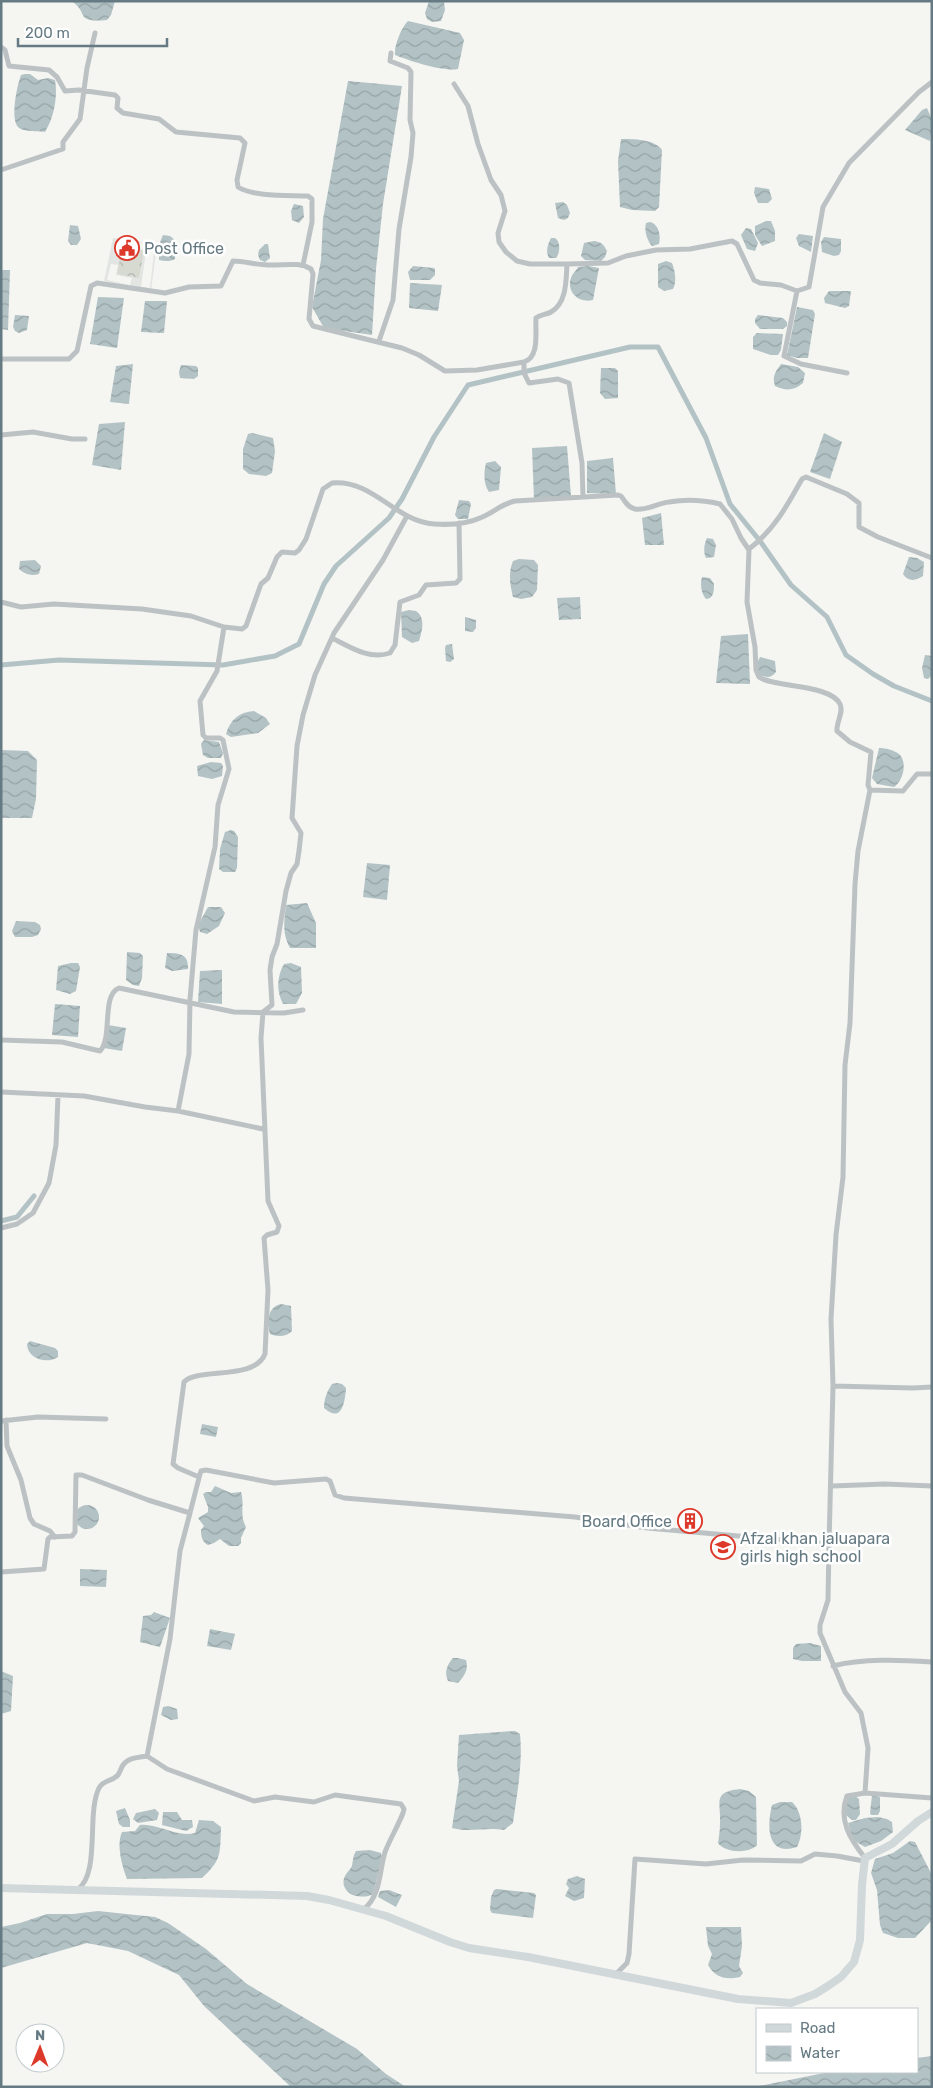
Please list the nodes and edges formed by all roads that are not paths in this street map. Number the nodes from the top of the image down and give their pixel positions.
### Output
1 (95, 33) dead end
2 (1, 47) edge
3 (391, 53) dead end
4 (932, 82) edge
5 (454, 84) dead end
6 (84, 91) junction
7 (1, 170) edge
8 (567, 264) junction
9 (303, 266) junction
10 (797, 291) junction
11 (379, 341) junction
12 (1, 359) edge
13 (524, 362) junction
14 (847, 373) dead end
15 (1, 435) edge
16 (85, 439) dead end
17 (583, 497) junction
18 (407, 516) junction
19 (459, 523) junction
20 (749, 549) junction
21 (932, 558) edge
22 (1, 602) edge
23 (224, 627) junction
24 (332, 638) junction
25 (932, 774) edge
26 (870, 790) junction
27 (190, 1002) junction
28 (303, 1010) dead end
29 (262, 1012) junction
30 (1, 1040) edge
31 (1, 1092) edge
32 (58, 1096) junction
33 (178, 1111) junction
34 (263, 1129) junction
35 (1, 1228) edge
36 (832, 1386) junction
37 (932, 1386) edge
38 (106, 1419) dead end
39 (3, 1420) edge
40 (199, 1477) junction
41 (832, 1486) junction
42 (932, 1486) edge
43 (190, 1513) junction
44 (55, 1537) junction
45 (829, 1544) junction
46 (1, 1572) edge
47 (932, 1662) edge
48 (833, 1666) junction
49 (148, 1756) junction
50 (864, 1793) junction
51 (932, 1798) edge
52 (932, 1812) edge
53 (865, 1859) junction
54 (1, 1888) edge
55 (77, 1891) junction
56 (364, 1909) junction
57 (613, 1975) junction

1 - 6 street
2 - 6 street
3 - 11 street
4 - 10 street
5 - 8 street
6 - 7 street
6 - 9 street
8 - 10 street
8 - 13 street
9 - 11 street
9 - 12 street
10 - 14 street
11 - 13 street
13 - 17 street
15 - 16 street
17 - 19 street
17 - 20 street
18 - 19 street
18 - 23 street
18 - 24 street
19 - 24 street
20 - 21 street
20 - 26 street
22 - 23 street
23 - 27 street
24 - 29 street
25 - 26 street
26 - 36 street
27 - 29 street
27 - 30 street
27 - 33 street
28 - 29 street
29 - 34 street
31 - 32 street
32 - 33 street
32 - 35 street
33 - 34 street
34 - 40 street
36 - 37 street
36 - 41 street
38 - 39 street
39 - 44 street
40 - 43 street
40 - 45 street
41 - 42 street
41 - 45 street
43 - 44 street
43 - 49 street
44 - 46 street
45 - 48 street
47 - 48 street
48 - 50 street
49 - 55 street
49 - 56 street
50 - 51 street
50 - 53 street
52 - 53 main road
53 - 57 street
53 - 57 main road
54 - 55 main road
55 - 56 main road
56 - 57 main road

